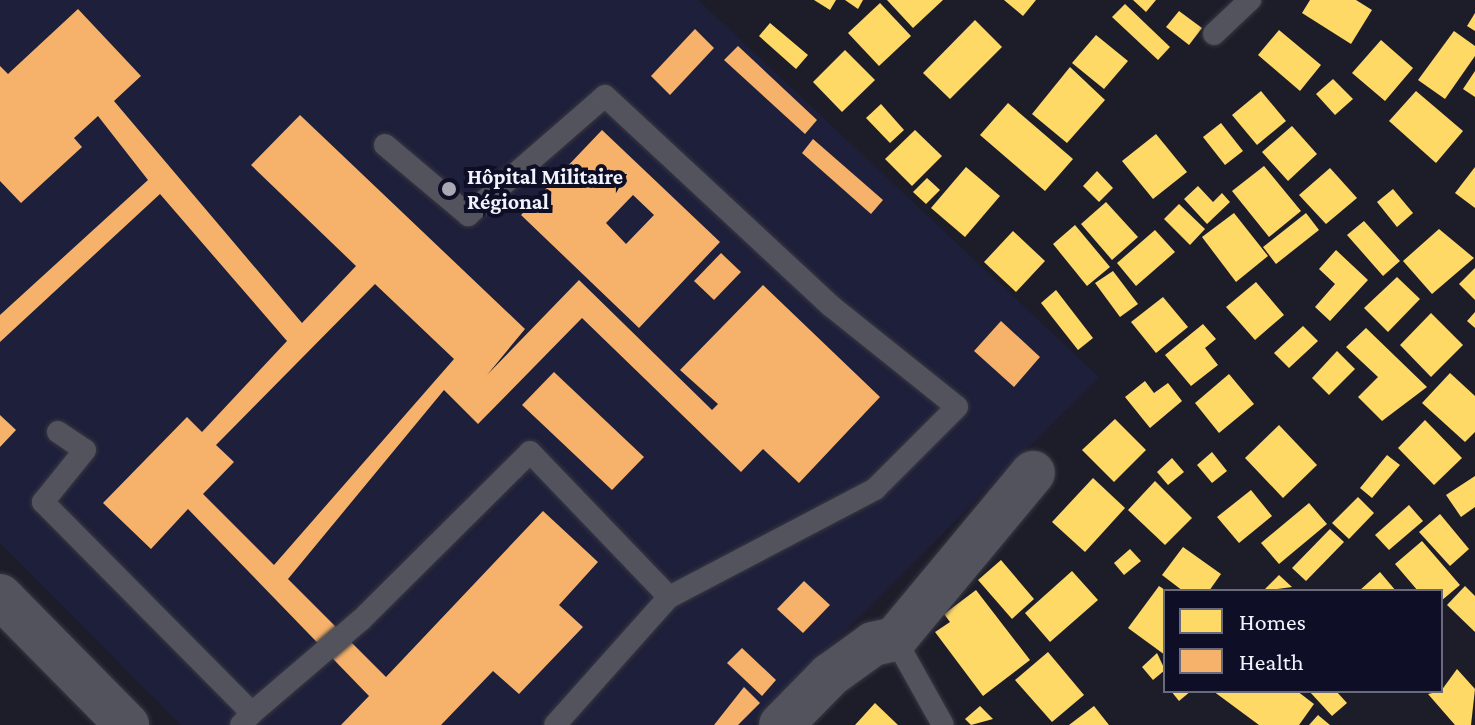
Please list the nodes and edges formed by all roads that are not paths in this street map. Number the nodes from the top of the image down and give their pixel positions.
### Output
1 (1250, 0) edge
2 (1214, 34) dead end
3 (385, 145) dead end
4 (58, 432) dead end
5 (1033, 473) dead end
6 (0, 596) edge
7 (669, 597) junction
8 (895, 639) junction
9 (246, 719) edge
10 (127, 725) edge
11 (555, 725) edge
12 (781, 725) edge
13 (943, 725) edge

1 - 2 lane
3 - 7 lane
4 - 9 lane
5 - 8 street
6 - 10 street
7 - 9 lane
7 - 11 lane
8 - 12 street
8 - 13 lane

